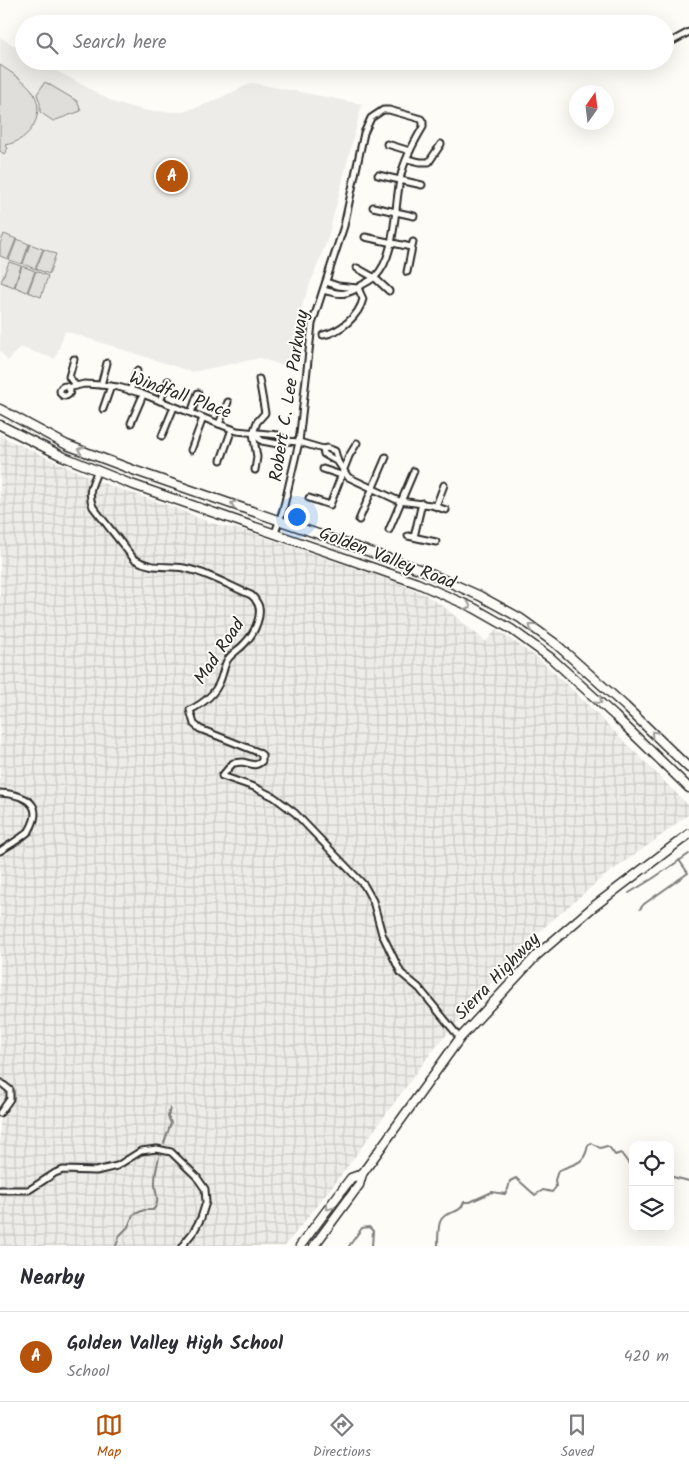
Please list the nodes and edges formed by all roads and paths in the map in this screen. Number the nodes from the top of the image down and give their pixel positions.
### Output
1 (689, 32) edge
2 (674, 40) edge
3 (387, 144) dead end
4 (442, 144) dead end
5 (410, 150) junction
6 (406, 159) junction
7 (378, 175) dead end
8 (400, 180) junction
9 (422, 185) dead end
10 (373, 207) dead end
11 (395, 212) junction
12 (414, 216) dead end
13 (365, 237) dead end
14 (391, 242) junction
15 (357, 268) dead end
16 (407, 272) dead end
17 (374, 278) junction
18 (326, 282) junction
19 (358, 288) junction
20 (323, 290) junction
21 (389, 291) dead end
22 (323, 335) dead end
23 (74, 359) dead end
24 (107, 363) dead end
25 (137, 371) dead end
26 (259, 379) dead end
27 (168, 382) dead end
28 (101, 384) junction
29 (76, 386) junction
30 (111, 386) junction
31 (68, 388) dead end
32 (130, 390) junction
33 (198, 393) dead end
34 (143, 394) junction
35 (160, 401) junction
36 (228, 402) dead end
37 (174, 407) junction
38 (0, 408) edge
39 (103, 409) dead end
40 (190, 413) junction
41 (203, 418) junction
42 (131, 423) dead end
43 (219, 424) junction
44 (0, 425) edge
45 (232, 429) junction
46 (253, 434) junction
47 (162, 436) dead end
48 (299, 442) junction
49 (357, 444) dead end
50 (323, 449) junction
51 (191, 450) dead end
52 (386, 457) dead end
53 (221, 460) dead end
54 (338, 462) junction
55 (323, 469) dead end
56 (98, 470) junction
57 (255, 470) dead end
58 (414, 471) dead end
59 (342, 473) junction
60 (444, 485) dead end
61 (372, 489) junction
62 (309, 498) dead end
63 (401, 501) junction
64 (422, 503) junction
65 (436, 506) junction
66 (446, 510) dead end
67 (280, 520) junction
68 (359, 520) dead end
69 (389, 530) dead end
70 (275, 533) junction
71 (436, 542) dead end
72 (689, 768) edge
73 (689, 788) edge
74 (0, 792) edge
75 (689, 834) edge
76 (0, 852) edge
77 (460, 1038) junction
78 (0, 1082) edge
79 (0, 1113) edge
80 (362, 1174) junction
81 (0, 1190) edge
82 (182, 1246) edge
83 (300, 1246) edge
84 (314, 1246) edge

1 - 2 street
3 - 5 street
4 - 6 street
5 - 6 street
5 - 18 street, Robert C. Lee Parkway
6 - 8 street
7 - 8 street
8 - 9 street
8 - 11 street
10 - 11 street
11 - 12 street
11 - 14 street
13 - 14 street
14 - 16 street
14 - 17 street
15 - 17 street
17 - 19 street
17 - 21 street
18 - 19 street
18 - 20 street, Robert C. Lee Parkway
19 - 20 street
19 - 22 street
20 - 48 street, Robert C. Lee Parkway
23 - 29 street
24 - 28 street
25 - 32 street
26 - 46 street
27 - 35 street
28 - 29 street, Windfall Place
28 - 30 street, Windfall Place
29 - 31 street, Windfall Place
30 - 32 street, Windfall Place
30 - 39 street
32 - 34 street, Windfall Place
33 - 40 street
34 - 35 street, Windfall Place
34 - 42 street
35 - 37 street, Windfall Place
36 - 43 street
37 - 40 street, Windfall Place
37 - 47 street
67 -> 38 main road, Golden Valley Road
40 - 41 street, Windfall Place
41 - 43 street, Windfall Place
41 - 51 street
43 - 45 street, Windfall Place
44 - 56 main road, Golden Valley Road
45 - 46 street, Windfall Place
45 - 53 street
46 - 48 street, Windfall Place
46 - 57 street
48 - 50 street, Windfall Place
48 - 67 street, Robert C. Lee Parkway
49 - 59 street
50 - 54 street
50 - 54 street
52 - 61 street
54 - 59 street
55 - 59 street
56 - 70 main road, Golden Valley Road
56 - 77 street, Mad Road
58 - 63 street
59 - 61 street
59 - 62 street
60 - 65 street
61 - 63 street
61 - 68 street
63 - 64 street
63 - 69 street
64 - 65 street
64 - 71 street
65 - 66 street
67 - 70 street, Robert C. Lee Parkway
72 -> 67 main road, Golden Valley Road
70 -> 73 main road, Golden Valley Road
74 - 76 street
75 - 77 main road, Sierra Highway
77 - 80 main road, Sierra Highway
78 - 79 street
80 -> 83 main road, Sierra Highway
80 - 84 main road, Sierra Highway
81 - 82 street

